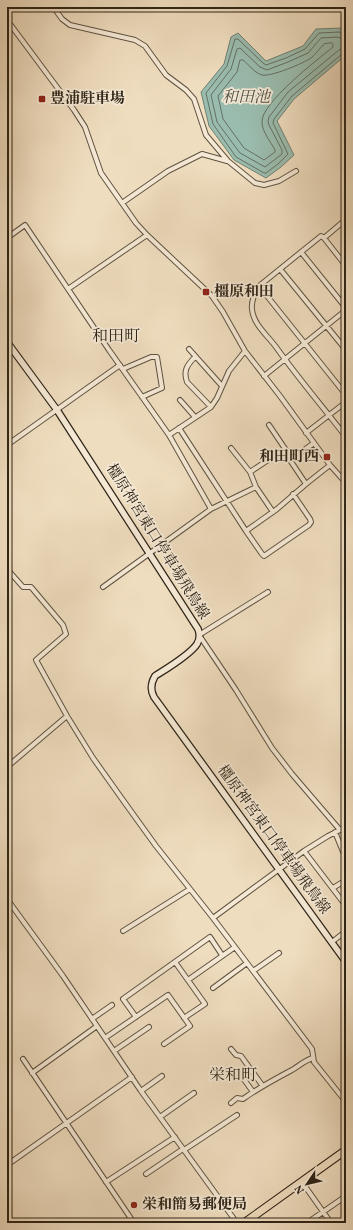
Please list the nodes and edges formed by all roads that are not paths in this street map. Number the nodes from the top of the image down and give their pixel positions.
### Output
1 (60, 7) edge
2 (7, 20) edge
3 (228, 161) junction
4 (296, 171) dead end
5 (122, 204) junction
6 (346, 223) edge
7 (147, 235) junction
8 (7, 238) edge
9 (324, 238) junction
10 (301, 252) junction
11 (346, 266) edge
12 (280, 269) junction
13 (259, 286) junction
14 (68, 289) junction
15 (346, 309) edge
16 (326, 326) junction
17 (7, 342) edge
18 (305, 343) junction
19 (189, 349) dead end
20 (346, 350) edge
21 (245, 351) junction
22 (195, 356) junction
23 (285, 360) junction
24 (120, 365) junction
25 (123, 369) junction
26 (264, 376) junction
27 (222, 386) junction
28 (346, 395) edge
29 (142, 397) junction
30 (180, 400) dead end
31 (346, 402) edge
32 (211, 407) junction
33 (56, 410) junction
34 (329, 416) junction
35 (195, 417) junction
36 (269, 424) dead end
37 (180, 428) junction
38 (306, 434) junction
39 (169, 435) junction
40 (346, 437) edge
41 (314, 443) junction
42 (7, 445) edge
43 (231, 448) dead end
44 (292, 459) junction
45 (268, 460) dead end
46 (330, 465) junction
47 (250, 472) junction
48 (346, 483) edge
49 (306, 484) junction
50 (256, 487) junction
51 (293, 494) junction
52 (227, 501) junction
53 (211, 509) junction
54 (272, 512) junction
55 (246, 531) junction
56 (150, 554) junction
57 (7, 569) edge
58 (103, 587) dead end
59 (268, 592) dead end
60 (199, 635) junction
61 (67, 716) junction
62 (8, 764) edge
63 (346, 827) edge
64 (340, 830) junction
65 (335, 832) junction
66 (304, 851) junction
67 (346, 859) edge
68 (280, 870) junction
69 (346, 880) edge
70 (333, 888) junction
71 (190, 889) junction
72 (7, 899) edge
73 (346, 906) edge
74 (213, 918) junction
75 (123, 931) dead end
76 (346, 931) edge
77 (332, 942) junction
78 (235, 946) junction
79 (279, 953) dead end
80 (222, 955) junction
81 (175, 962) junction
82 (346, 962) edge
83 (247, 963) junction
84 (253, 971) junction
85 (188, 980) junction
86 (212, 988) dead end
87 (112, 1005) dead end
88 (136, 1017) junction
89 (184, 1018) junction
90 (92, 1019) junction
91 (97, 1026) junction
92 (149, 1027) dead end
93 (105, 1038) junction
94 (164, 1044) dead end
95 (231, 1049) dead end
96 (114, 1051) junction
97 (313, 1058) junction
98 (23, 1059) dead end
99 (32, 1073) junction
100 (162, 1076) dead end
101 (132, 1077) junction
102 (243, 1078) dead end
103 (262, 1085) junction
104 (141, 1091) junction
105 (253, 1092) junction
106 (194, 1093) dead end
107 (346, 1102) edge
108 (231, 1103) dead end
109 (237, 1115) dead end
110 (160, 1117) junction
111 (66, 1124) junction
112 (175, 1136) junction
113 (184, 1150) junction
114 (346, 1150) edge
115 (7, 1165) edge
116 (146, 1174) dead end
117 (106, 1182) junction
118 (302, 1182) junction
119 (346, 1196) edge
120 (323, 1212) junction
121 (134, 1223) edge
122 (237, 1223) edge
123 (244, 1223) edge
124 (307, 1223) edge
125 (331, 1223) edge

1 - 3 street
2 - 5 street
3 - 4 street
3 - 5 street
5 - 7 street
6 - 9 street
7 - 14 street
7 - 21 street
8 - 14 street
9 - 10 street
9 - 11 street
10 - 12 street
10 - 15 street
12 - 13 street
12 - 16 street
13 - 18 street
13 - 23 street
14 - 24 street
15 - 16 street
16 - 18 street
16 - 20 street
17 - 33 main road, 橿原神宮東口停車場飛鳥線
18 - 23 street
18 - 28 street
19 - 22 street
21 - 26 street
21 - 27 street
22 - 27 street
22 - 32 street
23 - 26 street
23 - 34 street
24 - 25 street
24 - 33 street
25 - 29 street
25 - 29 street
26 - 38 street
27 - 32 street
29 - 39 street
30 - 35 street
31 - 34 street
32 - 35 street
33 - 42 street
33 - 56 main road, 橿原神宮東口停車場飛鳥線
34 - 38 street
34 - 40 street
35 - 37 street
36 - 44 street
37 - 39 street
37 - 52 street
38 - 41 street
39 - 53 street
41 - 44 street
41 - 46 street
43 - 47 street
44 - 49 street
45 - 47 street
46 - 48 street
46 - 49 street
47 - 50 street
49 - 51 street
50 - 52 street
50 - 54 street
51 - 54 street
51 - 55 street
52 - 53 street
52 - 55 street
53 - 56 street
54 - 55 street
56 - 58 street
56 - 60 main road, 橿原神宮東口停車場飛鳥線
57 - 61 street
59 - 60 street
60 - 64 street
60 - 68 main road, 橿原神宮東口停車場飛鳥線
61 - 62 street
61 - 71 street
63 - 64 street
64 - 65 street
65 - 66 street
65 - 67 street
66 - 68 street
66 - 70 street
68 - 74 street
68 - 77 main road, 橿原神宮東口停車場飛鳥線
69 - 70 street
70 - 73 street
71 - 74 street
71 - 75 street
72 - 90 street
74 - 78 street
76 - 77 street
77 - 82 main road, 橿原神宮東口停車場飛鳥線
78 - 80 street
78 - 83 street
79 - 84 street
80 - 81 street
80 - 85 street
81 - 85 street
81 - 88 street
83 - 84 street
83 - 86 street
84 - 97 street
85 - 89 street
87 - 90 street
88 - 89 street
88 - 93 street
89 - 94 street
90 - 91 street
91 - 93 street
91 - 99 street
92 - 96 street
93 - 96 street
95 - 103 street
96 - 101 street
97 - 103 street
97 - 107 street
98 - 99 street
99 - 111 street
100 - 104 street
101 - 104 street
101 - 111 street
102 - 105 street
103 - 105 street
104 - 110 street
105 - 108 street
106 - 110 street
109 - 113 street
110 - 112 street
111 - 115 street
111 - 117 street
112 - 113 street
112 - 117 street
113 - 116 street
113 - 122 street
114 - 118 highway
117 - 121 street
118 - 120 street
118 - 123 highway
119 - 120 street
120 - 124 street
120 - 125 street

